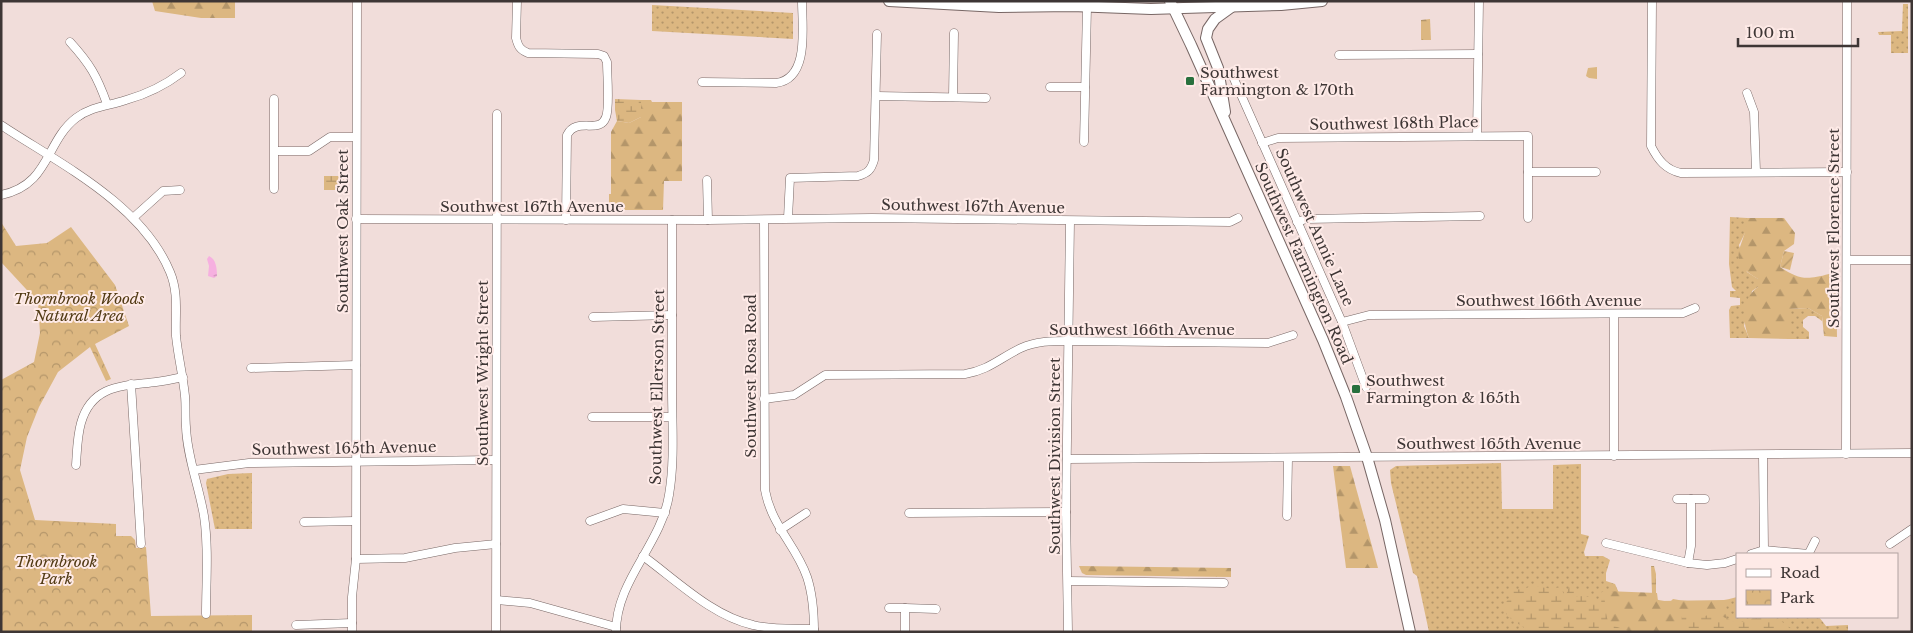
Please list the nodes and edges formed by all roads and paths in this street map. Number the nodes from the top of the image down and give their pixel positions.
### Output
1 (357, 1) edge
2 (517, 1) edge
3 (802, 1) edge
4 (889, 1) edge
5 (1124, 1) edge
6 (1322, 1) edge
7 (1479, 1) edge
8 (1652, 1) edge
9 (1847, 1) edge
10 (1171, 5) edge
11 (1087, 6) junction
12 (1233, 6) junction
13 (1114, 8) junction
14 (954, 33) dead end
15 (877, 34) dead end
16 (70, 42) dead end
17 (1478, 54) junction
18 (1339, 55) dead end
19 (181, 73) dead end
20 (1234, 80) dead end
21 (702, 82) dead end
22 (1050, 88) dead end
23 (1085, 88) junction
24 (1747, 93) dead end
25 (876, 96) junction
26 (953, 97) junction
27 (986, 98) dead end
28 (274, 99) dead end
29 (107, 104) junction
30 (498, 114) dead end
31 (1, 125) edge
32 (1228, 126) junction
33 (1477, 136) junction
34 (356, 137) junction
35 (1084, 142) dead end
36 (1262, 143) junction
37 (275, 151) junction
38 (48, 156) junction
39 (1528, 172) junction
40 (1596, 172) dead end
41 (1756, 172) junction
42 (1847, 172) junction
43 (707, 180) dead end
44 (274, 189) dead end
45 (180, 190) dead end
46 (1, 195) edge
47 (1480, 216) dead end
48 (133, 218) junction
49 (788, 218) junction
50 (1238, 218) dead end
51 (1528, 218) dead end
52 (356, 219) junction
53 (497, 219) junction
54 (566, 220) junction
55 (672, 220) junction
56 (708, 220) junction
57 (764, 220) junction
58 (1070, 220) junction
59 (1297, 222) junction
60 (1847, 260) junction
61 (1912, 260) edge
62 (1695, 308) dead end
63 (1614, 314) junction
64 (672, 315) junction
65 (593, 317) dead end
66 (1342, 322) junction
67 (1293, 335) dead end
68 (1067, 341) junction
69 (356, 366) junction
70 (251, 368) dead end
71 (183, 377) junction
72 (131, 384) junction
73 (1366, 387) dead end
74 (764, 399) junction
75 (592, 417) dead end
76 (672, 417) junction
77 (1912, 453) edge
78 (1846, 454) junction
79 (1763, 455) junction
80 (1614, 456) junction
81 (1288, 458) junction
82 (1367, 458) junction
83 (1067, 459) junction
84 (495, 460) junction
85 (356, 461) junction
86 (76, 465) dead end
87 (194, 470) junction
88 (1691, 498) junction
89 (1677, 499) dead end
90 (1705, 499) dead end
91 (1066, 512) junction
92 (665, 513) junction
93 (806, 513) dead end
94 (909, 513) dead end
95 (1287, 516) dead end
96 (590, 520) dead end
97 (355, 521) junction
98 (304, 522) dead end
99 (1912, 529) edge
100 (780, 530) junction
101 (1815, 540) dead end
102 (1606, 543) dead end
103 (141, 544) dead end
104 (496, 544) junction
105 (1890, 544) dead end
106 (1764, 550) junction
107 (1754, 553) edge
108 (1798, 553) edge
109 (1809, 553) edge
110 (643, 556) junction
111 (356, 559) junction
112 (1736, 559) edge
113 (1688, 563) junction
114 (1068, 581) junction
115 (1224, 583) dead end
116 (497, 600) junction
117 (889, 608) dead end
118 (905, 608) junction
119 (936, 609) dead end
120 (206, 614) dead end
121 (352, 623) junction
122 (296, 625) dead end
123 (616, 630) edge
124 (814, 630) edge
125 (352, 632) edge
126 (496, 632) edge
127 (905, 632) edge
128 (1068, 632) edge
129 (1410, 632) edge

1 - 34 street, Southwest Oak Street
2 - 54 street
3 - 21 street
4 - 11 main road
5 - 13 main road
6 - 12 main road
7 - 17 street
8 - 41 street
9 - 42 street, Southwest Florence Street
10 - 12 main road
10 - 13 main road
10 - 32 main road, Southwest Farmington Road
11 - 13 main road
11 - 23 street
12 - 32 main road
14 - 26 street
15 - 25 street
16 - 29 street
17 - 18 street
17 - 33 street
19 - 29 street
20 - 36 street, Southwest Annie Lane
22 - 23 street
23 - 35 street
24 - 41 street
25 - 26 street
25 - 49 street
26 - 27 street
28 - 37 street
29 - 38 street
30 - 53 street, Southwest Wright Street
31 - 38 street
32 - 82 main road, Southwest Farmington Road
33 - 36 street, Southwest 168th Place
33 - 39 street, Southwest 168th Place
34 - 37 street
34 - 52 street, Southwest Oak Street
36 - 59 street, Southwest Annie Lane
37 - 44 street
38 - 46 street
38 - 48 street
39 - 40 street
39 - 51 street
41 - 42 street
42 - 60 street, Southwest Florence Street
43 - 56 street
45 - 48 street
47 - 59 street
48 - 71 street
49 - 57 street, Southwest 167th Avenue
49 - 58 street, Southwest 167th Avenue
50 - 58 street, Southwest 167th Avenue
52 - 53 street, Southwest 167th Avenue
52 - 69 street, Southwest Oak Street
53 - 54 street, Southwest 167th Avenue
53 - 84 street, Southwest Wright Street
54 - 55 street, Southwest 167th Avenue
55 - 56 street, Southwest 167th Avenue
55 - 64 street, Southwest Ellerson Street
56 - 57 street, Southwest 167th Avenue
57 - 74 street, Southwest Rosa Road
58 - 68 street, Southwest Division Street
59 - 66 street, Southwest Annie Lane
60 - 61 street
60 - 78 street, Southwest Florence Street
62 - 63 street, Southwest 166th Avenue
63 - 66 street, Southwest 166th Avenue
63 - 80 street
64 - 65 street
64 - 76 street, Southwest Ellerson Street
66 - 73 street, Southwest Annie Lane
67 - 68 street, Southwest 166th Avenue
68 - 74 street, Southwest 166th Avenue
68 - 83 street, Southwest Division Street
69 - 70 street
69 - 85 street, Southwest Oak Street
71 - 72 street
71 - 87 street
72 - 86 street
72 - 103 street
74 - 100 street, Southwest Rosa Road
75 - 76 street
76 - 92 street, Southwest Ellerson Street
77 - 78 street, Southwest 165th Avenue
78 - 79 street, Southwest 165th Avenue
79 - 80 street, Southwest 165th Avenue
79 - 106 street
80 - 82 street, Southwest 165th Avenue
81 - 82 street, Southwest 165th Avenue
81 - 83 street, Southwest 165th Avenue
81 - 95 street
82 - 129 main road, Southwest Farmington Road
83 - 91 street, Southwest Division Street
84 - 85 street, Southwest 165th Avenue
84 - 104 street, Southwest Wright Street
85 - 87 street, Southwest 165th Avenue
85 - 97 street, Southwest Oak Street
87 - 120 street
88 - 89 street
88 - 90 street
88 - 113 street
91 - 94 street
91 - 114 street, Southwest Division Street
92 - 96 street
92 - 110 street, Southwest Ellerson Street
93 - 100 street
97 - 98 street
97 - 111 street, Southwest Oak Street
99 - 105 street
100 - 124 street, Southwest Rosa Road
101 - 109 street
102 - 113 street
104 - 111 street
104 - 116 street, Southwest Wright Street
106 - 107 street
106 - 108 street
110 - 123 street, Southwest Ellerson Street
110 - 124 street
111 - 121 street, Southwest Oak Street
112 - 113 street
114 - 115 street
114 - 128 street, Southwest Division Street
116 - 123 street
116 - 126 street, Southwest Wright Street
117 - 118 street
118 - 119 street
118 - 127 street
121 - 122 street
121 - 125 street, Southwest Oak Street

